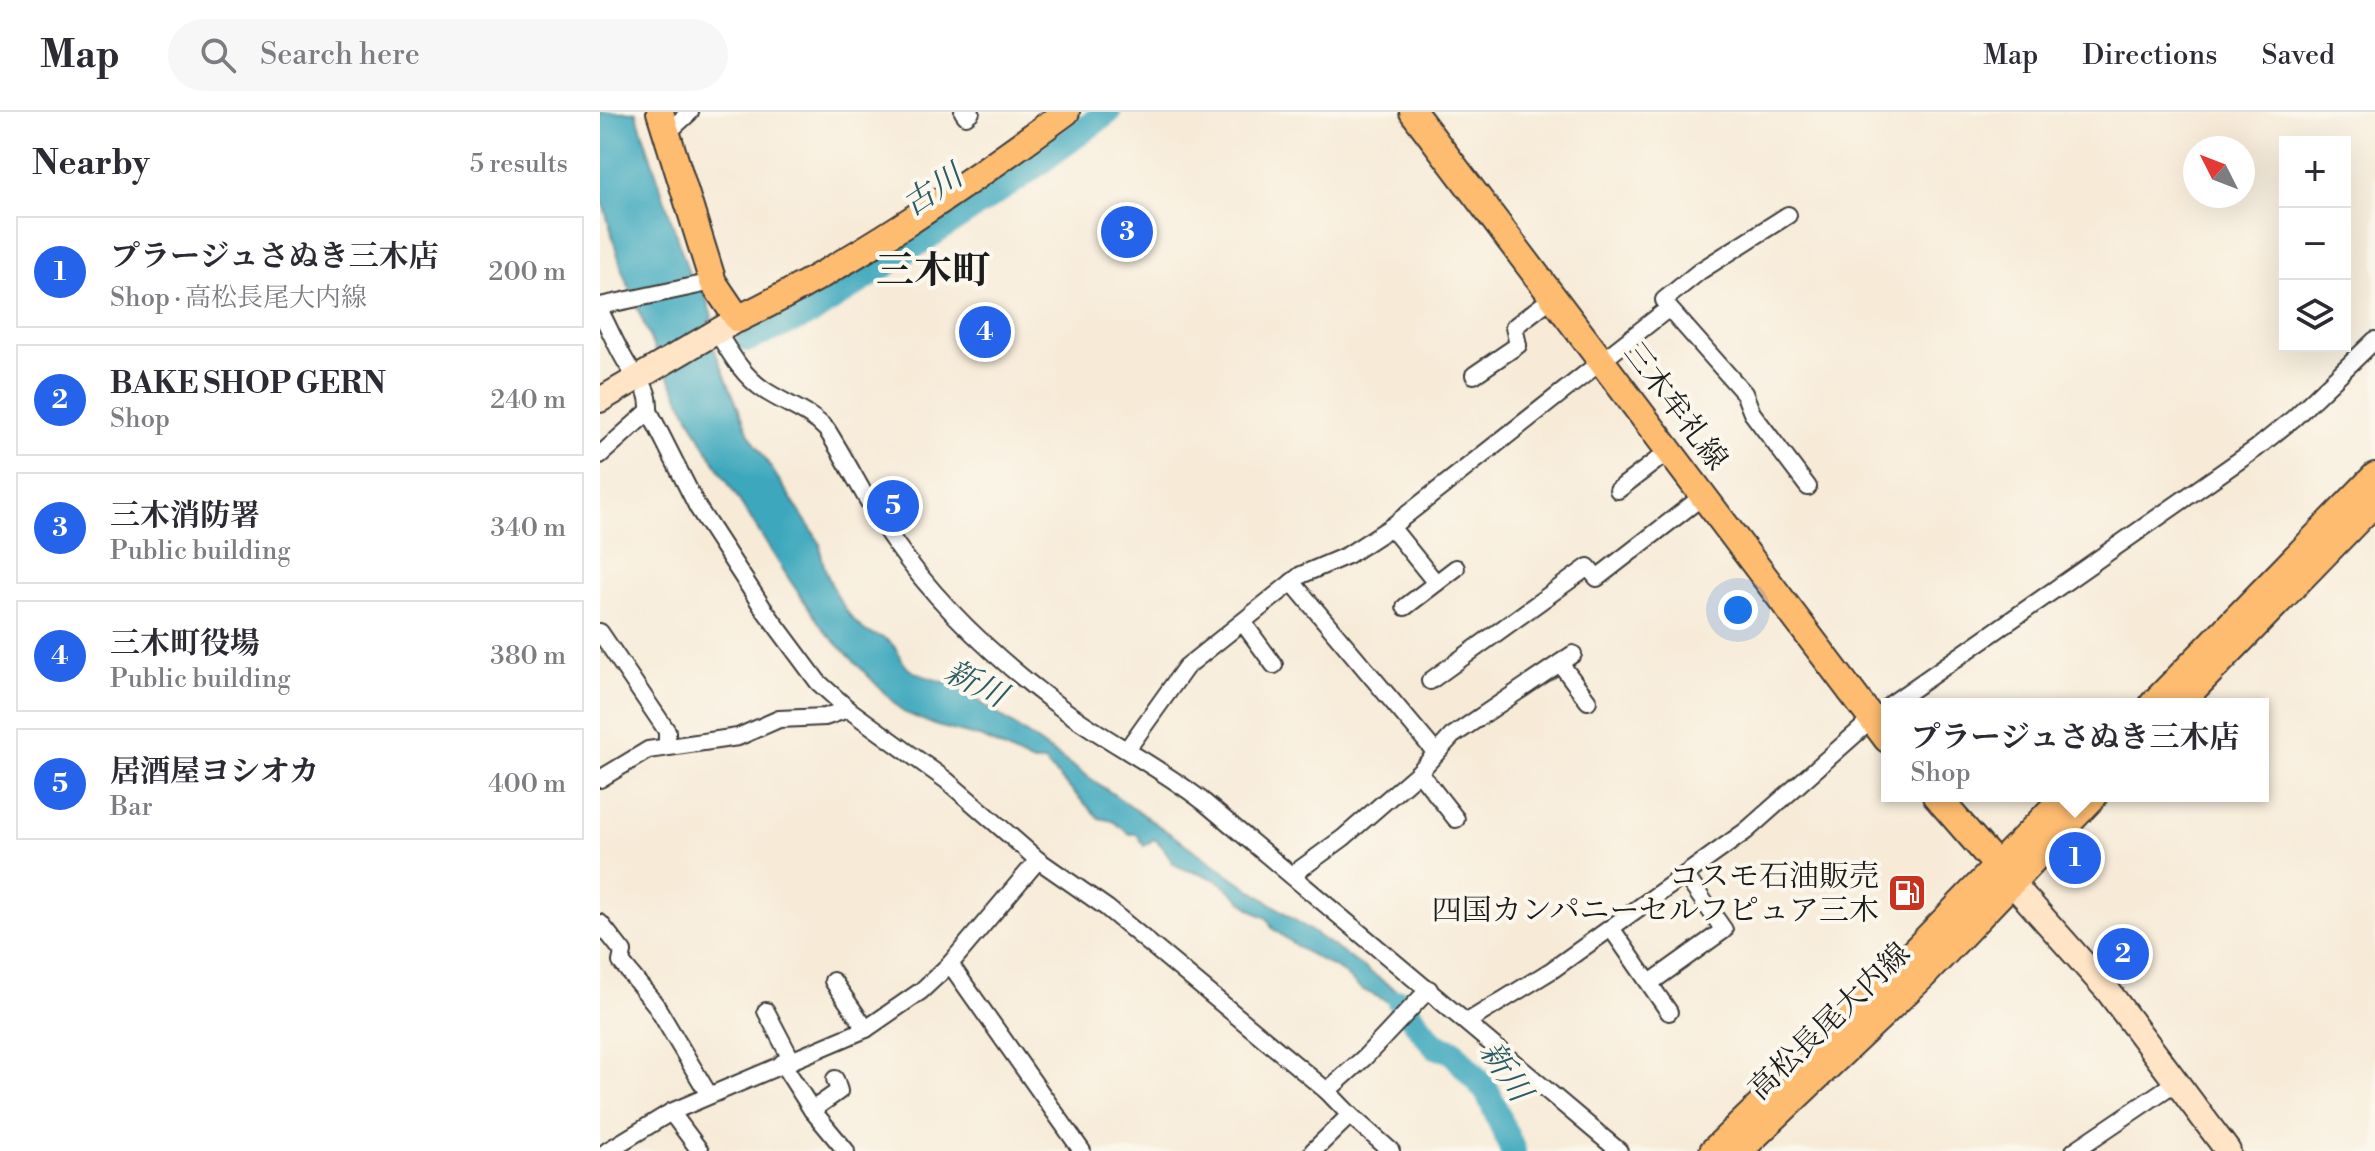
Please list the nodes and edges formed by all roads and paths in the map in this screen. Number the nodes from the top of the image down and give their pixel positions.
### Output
1 (690, 112) edge
2 (963, 112) edge
3 (971, 112) edge
4 (1066, 112) edge
5 (1413, 112) edge
6 (664, 122) edge
7 (1788, 215) dead end
8 (708, 282) junction
9 (1553, 297) junction
10 (600, 308) edge
11 (1669, 308) junction
12 (723, 328) junction
13 (2375, 340) edge
14 (1601, 360) junction
15 (1474, 375) dead end
16 (640, 376) junction
17 (600, 400) edge
18 (649, 411) junction
19 (1669, 451) junction
20 (600, 455) edge
21 (2375, 476) edge
22 (1808, 487) dead end
23 (1618, 490) dead end
24 (1703, 496) junction
25 (2375, 502) edge
26 (1391, 527) junction
27 (1456, 568) dead end
28 (1292, 582) junction
29 (1436, 583) junction
30 (1405, 607) dead end
31 (1244, 624) junction
32 (600, 632) edge
33 (1274, 665) dead end
34 (1430, 681) dead end
35 (1909, 698) edge
36 (2159, 698) edge
37 (2185, 698) edge
38 (1588, 701) dead end
39 (848, 709) junction
40 (1881, 713) edge
41 (1881, 719) edge
42 (667, 747) junction
43 (1128, 748) junction
44 (1436, 753) junction
45 (1419, 772) junction
46 (600, 779) edge
47 (1941, 802) edge
48 (2060, 802) edge
49 (2087, 802) edge
50 (1456, 819) dead end
51 (1038, 860) junction
52 (2005, 874) junction
53 (1292, 875) junction
54 (1685, 875) junction
55 (600, 923) edge
56 (1611, 928) junction
57 (950, 964) junction
58 (833, 981) dead end
59 (1650, 983) junction
60 (1429, 989) junction
61 (766, 1011) dead end
62 (1669, 1012) dead end
63 (1467, 1022) junction
64 (866, 1029) junction
65 (787, 1061) junction
66 (835, 1079) dead end
67 (2176, 1082) junction
68 (1327, 1091) junction
69 (709, 1095) junction
70 (812, 1110) junction
71 (671, 1112) junction
72 (1350, 1115) junction
73 (1385, 1149) edge
74 (607, 1151) edge
75 (700, 1151) edge
76 (846, 1151) edge
77 (1082, 1151) edge
78 (1313, 1151) edge
79 (1619, 1151) edge
80 (1713, 1151) edge
81 (1739, 1151) edge
82 (2074, 1151) edge
83 (2228, 1151) edge

1 - 6 street
2 - 3 street
4 - 12 main road
5 - 9 main road, 三木牟礼線
6 - 8 main road
7 - 11 street
8 - 10 street
8 - 12 main road
9 - 14 main road, 三木牟礼線
9 - 15 street
10 - 16 street
11 - 14 street
11 - 22 street
12 - 16 street
12 - 43 street
13 - 35 street
14 - 19 main road, 三木牟礼線
14 - 26 street
16 - 17 street
16 - 18 street
18 - 20 street
18 - 39 street
19 - 23 street
19 - 24 main road, 三木牟礼線
21 - 36 main road
24 - 34 street
24 - 40 main road, 三木牟礼線
25 - 37 main road
26 - 28 street
26 - 29 street
27 - 29 street
28 - 31 street
28 - 44 street
29 - 30 street
31 - 33 street
31 - 43 street
32 - 42 street
38 - 44 street
39 - 42 street
39 - 51 street
41 - 54 street
42 - 46 street
43 - 53 street
44 - 45 street
45 - 50 street
45 - 53 street
47 - 52 main road
48 - 52 main road, 高松長尾大内線
49 - 52 main road, 高松長尾大内線
51 - 57 street
51 - 68 street
52 - 67 street
52 - 80 main road, 高松長尾大内線
52 - 81 main road, 高松長尾大内線
53 - 60 street
54 - 56 street
54 - 59 street
55 - 69 street
56 - 59 street
56 - 63 street
57 - 64 street
57 - 77 street
58 - 64 street
59 - 62 street
60 - 63 street
60 - 68 street
61 - 65 street
63 - 79 street
64 - 65 street
65 - 69 street
65 - 70 street
66 - 70 street
67 - 82 street
67 - 83 street
68 - 72 street
69 - 71 street
70 - 76 street
71 - 74 street
71 - 75 street
72 - 73 street
72 - 78 street

